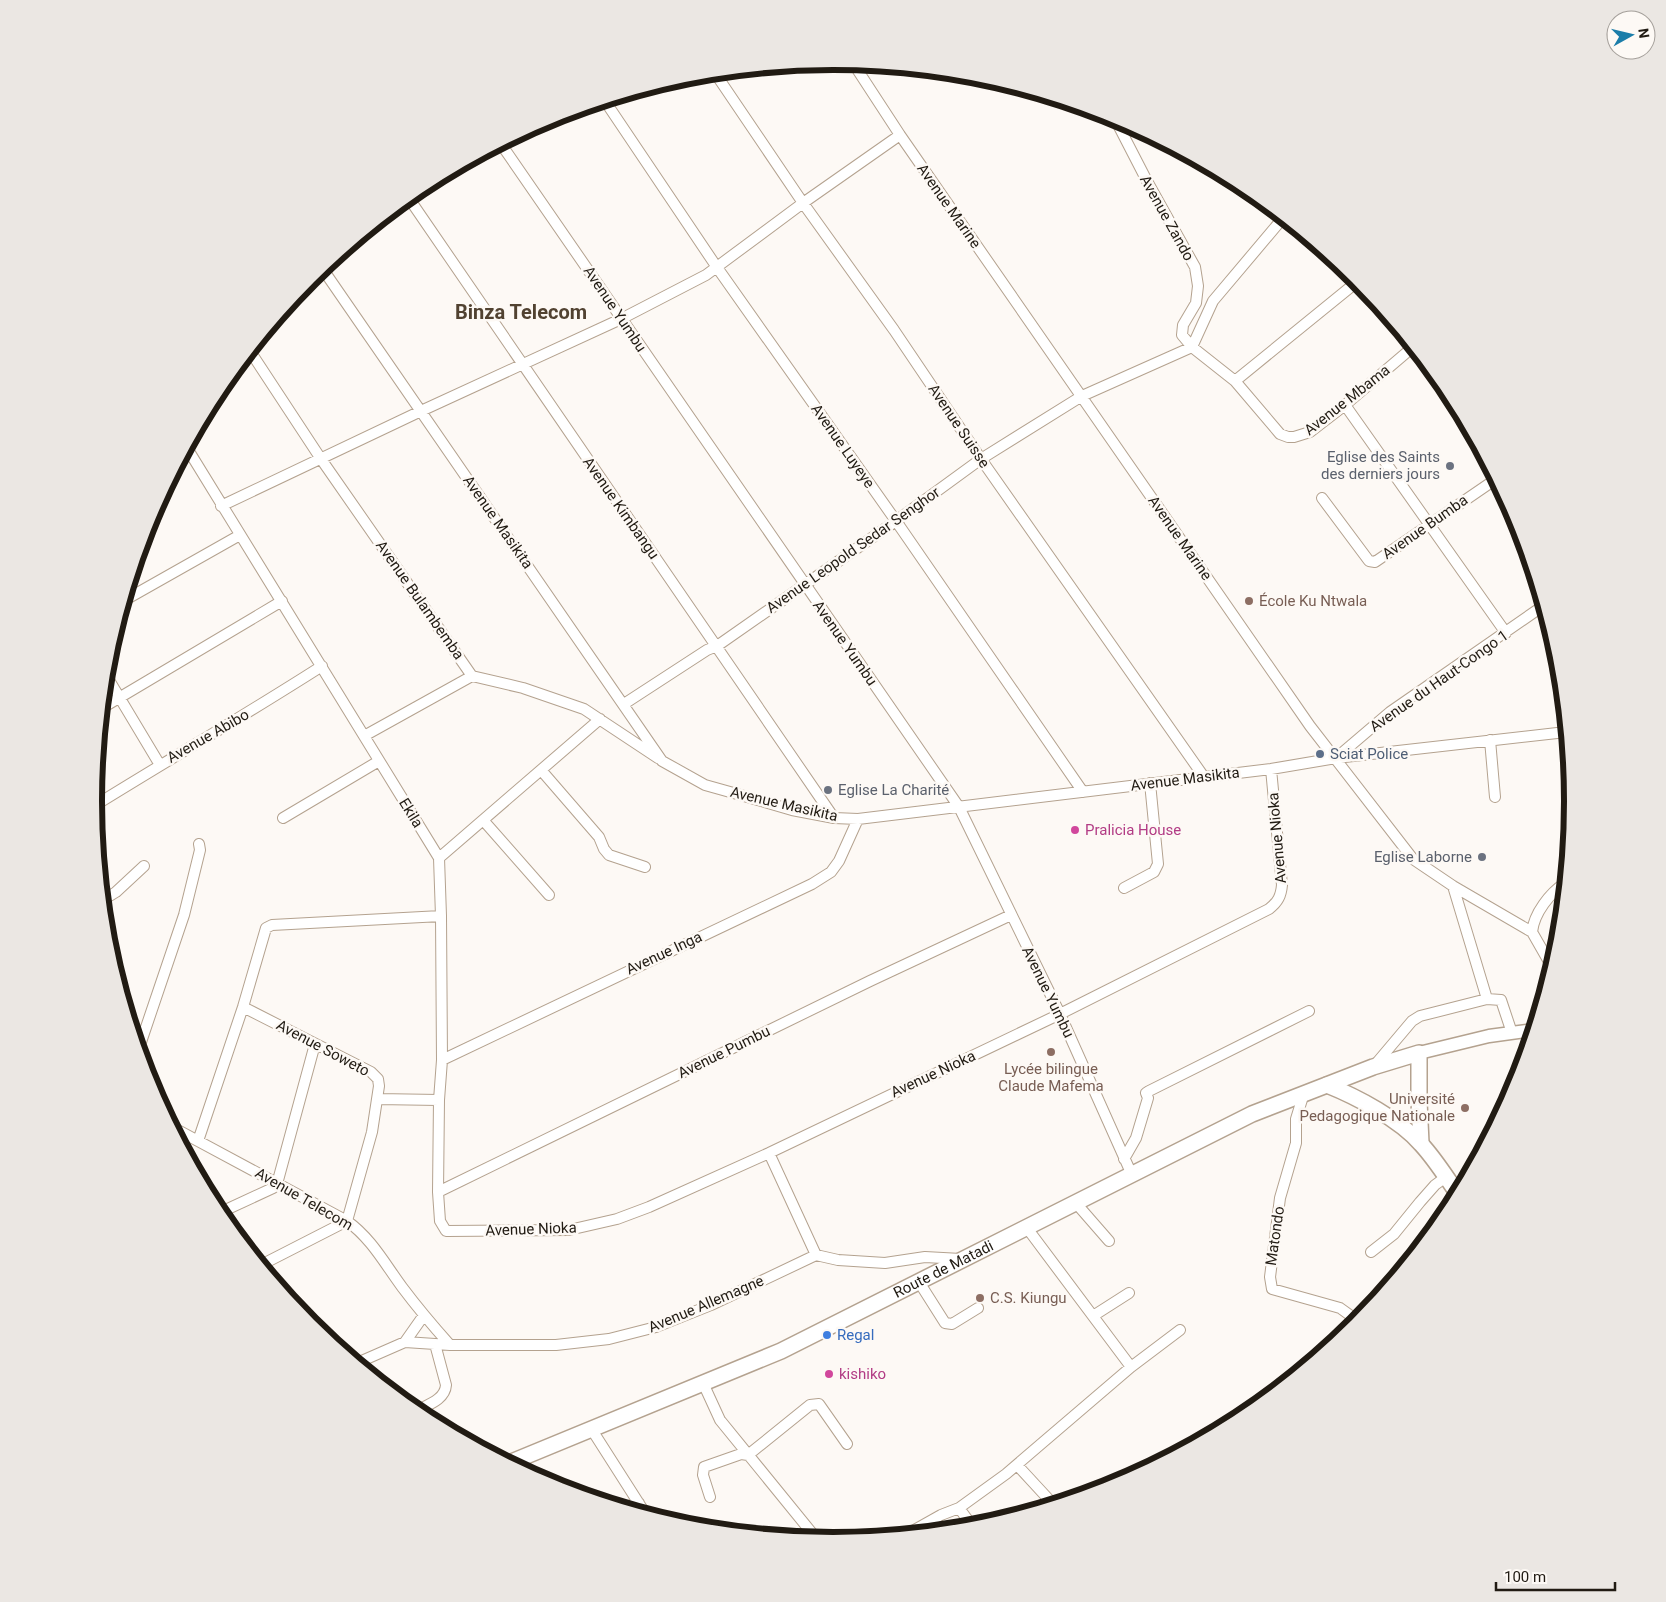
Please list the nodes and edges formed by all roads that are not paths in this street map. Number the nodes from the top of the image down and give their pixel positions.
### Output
1 (858, 71) edge
2 (719, 79) edge
3 (608, 106) edge
4 (1120, 129) edge
5 (900, 135) junction
6 (504, 148) edge
7 (412, 203) edge
8 (803, 203) junction
9 (1279, 222) edge
10 (716, 266) junction
11 (326, 274) edge
12 (1351, 285) edge
13 (621, 319) junction
14 (1192, 347) junction
15 (1409, 351) edge
16 (253, 356) edge
17 (522, 364) junction
18 (1235, 381) junction
19 (1082, 396) junction
20 (1346, 405) junction
21 (421, 411) junction
22 (190, 453) edge
23 (321, 459) junction
24 (981, 459) junction
25 (1491, 482) edge
26 (1322, 498) dead end
27 (221, 506) junction
28 (896, 521) junction
29 (1430, 523) junction
30 (240, 535) junction
31 (804, 585) junction
32 (132, 596) edge
33 (282, 601) junction
34 (1538, 609) edge
35 (1506, 633) junction
36 (717, 646) junction
37 (322, 666) junction
38 (472, 676) junction
39 (112, 685) edge
40 (119, 698) junction
41 (108, 704) edge
42 (624, 704) junction
43 (600, 719) junction
44 (1560, 733) edge
45 (364, 736) junction
46 (1490, 740) junction
47 (1335, 758) junction
48 (662, 760) junction
49 (379, 761) junction
50 (160, 765) junction
51 (1271, 769) junction
52 (542, 770) junction
53 (1204, 777) junction
54 (1150, 783) junction
55 (1083, 792) junction
56 (1495, 797) dead end
57 (102, 801) edge
58 (959, 807) junction
59 (283, 818) dead end
60 (834, 818) junction
61 (858, 819) junction
62 (483, 820) junction
63 (199, 844) dead end
64 (439, 858) junction
65 (144, 866) dead end
66 (645, 867) dead end
67 (1453, 886) junction
68 (1124, 888) dead end
69 (1559, 888) edge
70 (549, 896) dead end
71 (108, 897) edge
72 (1011, 915) junction
73 (441, 916) junction
74 (1532, 932) junction
75 (1547, 958) edge
76 (1487, 999) junction
77 (243, 1007) junction
78 (1309, 1011) dead end
79 (1060, 1014) junction
80 (1527, 1031) edge
81 (1512, 1033) junction
82 (142, 1038) edge
83 (315, 1044) junction
84 (1419, 1053) junction
85 (442, 1060) junction
86 (1373, 1067) junction
87 (1327, 1085) junction
88 (1304, 1093) junction
89 (377, 1099) junction
90 (438, 1100) junction
91 (181, 1132) edge
92 (198, 1141) junction
93 (1421, 1143) junction
94 (769, 1153) junction
95 (1124, 1159) junction
96 (1132, 1175) junction
97 (1446, 1177) junction
98 (277, 1184) junction
99 (1453, 1187) edge
100 (438, 1192) junction
101 (1075, 1202) junction
102 (227, 1209) edge
103 (347, 1221) junction
104 (1027, 1228) junction
105 (446, 1231) joint
106 (1109, 1241) dead end
107 (1371, 1252) dead end
108 (816, 1255) junction
109 (965, 1259) junction
110 (267, 1263) edge
111 (919, 1282) junction
112 (1129, 1293) dead end
113 (978, 1308) dead end
114 (424, 1315) junction
115 (1093, 1316) junction
116 (1352, 1316) edge
117 (1180, 1330) dead end
118 (405, 1342) junction
119 (435, 1344) junction
120 (450, 1344) junction
121 (363, 1360) edge
122 (1131, 1367) junction
123 (702, 1383) junction
124 (424, 1407) edge
125 (592, 1430) junction
126 (847, 1444) dead end
127 (748, 1455) junction
128 (517, 1460) edge
129 (1017, 1464) junction
130 (710, 1497) dead end
131 (1048, 1499) edge
132 (639, 1503) junction
133 (635, 1504) edge
134 (641, 1506) edge
135 (959, 1508) junction
136 (967, 1519) edge
137 (920, 1527) edge
138 (810, 1531) edge

1 - 5 street, Avenue Marine
2 - 8 street, Avenue Suisse
3 - 10 street, Avenue Luyeye
4 - 14 street, Avenue Zando
5 - 8 street
5 - 19 street, Avenue Marine
6 - 13 street, Avenue Yumbu
7 - 17 street, Avenue Kimbangu
8 - 10 street
8 - 24 street, Avenue Suisse
9 - 14 street
10 - 13 street
10 - 28 street, Avenue Luyeye
11 - 21 street, Avenue Masikita
12 - 18 street
13 - 17 street
13 - 31 street, Avenue Yumbu
14 - 18 street, Avenue Mbama
14 - 19 street, Avenue Leopold Sedar Senghor
15 - 20 street, Avenue Mbama
16 - 23 street, Avenue Bulambemba
17 - 21 street
17 - 36 street, Avenue Kimbangu
18 - 20 street, Avenue Mbama
19 - 24 street, Avenue Leopold Sedar Senghor
19 - 47 street, Avenue Marine
20 - 29 street
21 - 23 street
21 - 42 street, Avenue Masikita
22 - 27 street, Ekila
23 - 27 street
23 - 38 street, Avenue Bulambemba
24 - 28 street, Avenue Leopold Sedar Senghor
24 - 53 street, Avenue Suisse
25 - 29 street, Avenue Bumba
26 - 29 street, Avenue Bumba
27 - 30 street, Ekila
28 - 31 street, Avenue Leopold Sedar Senghor
28 - 55 street, Avenue Luyeye
29 - 35 street
30 - 32 street
30 - 33 street, Ekila
31 - 36 street, Avenue Leopold Sedar Senghor
31 - 58 street, Avenue Yumbu
33 - 37 street, Ekila
33 - 40 street
34 - 35 street, Avenue du Haut-Congo 1
35 - 47 street, Avenue du Haut-Congo 1
36 - 42 street, Avenue Leopold Sedar Senghor
36 - 60 street, Avenue Kimbangu
37 - 45 street, Ekila
37 - 50 street, Avenue Abibo
38 - 43 street, Avenue Bulambemba
38 - 45 street
39 - 40 street
40 - 41 street
40 - 50 street
42 - 48 street, Avenue Masikita
43 - 48 street, Avenue Bulambemba
43 - 52 street
44 - 46 street, Avenue Masikita
45 - 49 street, Ekila
46 - 47 street, Avenue Masikita
46 - 56 street
47 - 51 street, Avenue Masikita
47 - 67 street, Avenue Marine
48 - 60 street, Avenue Masikita
49 - 59 street
49 - 64 street, Ekila
50 - 57 street, Avenue Abibo
51 - 53 street, Avenue Masikita
51 - 79 street, Avenue Nioka
52 - 62 street
52 - 66 street
53 - 54 street, Avenue Masikita
54 - 55 street, Avenue Masikita
54 - 68 street
55 - 58 street, Avenue Masikita
58 - 61 street, Avenue Masikita
58 - 72 street, Avenue Yumbu
60 - 61 street, Avenue Masikita
61 - 85 street, Avenue Inga
62 - 64 street
62 - 70 street
63 - 82 street
64 - 73 street, Ekila
65 - 71 street
67 - 74 street, Avenue Marine
67 - 76 street
69 - 74 street
72 - 79 street, Avenue Yumbu
72 - 100 street, Avenue Pumbu
73 - 77 street
73 - 85 street, Ekila
74 - 75 street
76 - 81 street
76 - 86 street
77 - 83 street, Avenue Soweto
77 - 92 street
78 - 95 street
79 - 94 street, Avenue Nioka
79 - 95 street, Avenue Yumbu
80 - 81 main road
81 - 84 main road
83 - 89 street, Avenue Soweto
83 - 98 street
84 - 86 highway, Route de Matadi
84 - 93 highway
85 - 90 street, Ekila
86 - 87 highway, Route de Matadi
87 - 88 highway, Route de Matadi
87 - 93 highway
88 - 96 highway, Route de Matadi
88 - 116 street, Matondo
89 - 90 street
89 - 103 street, Avenue Soweto
90 - 100 street, Ekila
91 - 92 street, Avenue Telecom
92 - 98 street, Avenue Telecom
93 - 97 highway
94 - 105 street, Avenue Nioka
94 - 108 street
95 - 96 street, Avenue Yumbu
96 - 101 highway, Route de Matadi
97 - 99 highway
97 - 107 street
98 - 102 street
98 - 103 street, Avenue Telecom
100 - 105 street, Ekila
101 - 104 highway, Route de Matadi
101 - 106 street
103 - 110 street
103 - 114 street, Avenue Telecom
104 - 109 highway, Route de Matadi
104 - 115 street
108 - 109 street
108 - 120 street, Avenue Allemagne
109 - 111 highway, Route de Matadi
111 - 113 street
111 - 123 highway, Route de Matadi
112 - 115 street
114 - 118 street
114 - 120 street, Avenue Telecom
115 - 122 street
117 - 122 street
118 - 119 street, Avenue Allemagne
118 - 121 street, Avenue Allemagne
119 - 120 street, Avenue Allemagne
119 - 124 street
122 - 129 street
123 - 125 highway, Route de Matadi
123 - 127 street
125 - 128 highway, Route de Matadi
125 - 132 street
126 - 127 street
127 - 130 street
127 - 138 street
129 - 131 street
129 - 135 street
132 - 133 street
132 - 134 street
135 - 136 street
135 - 137 street

